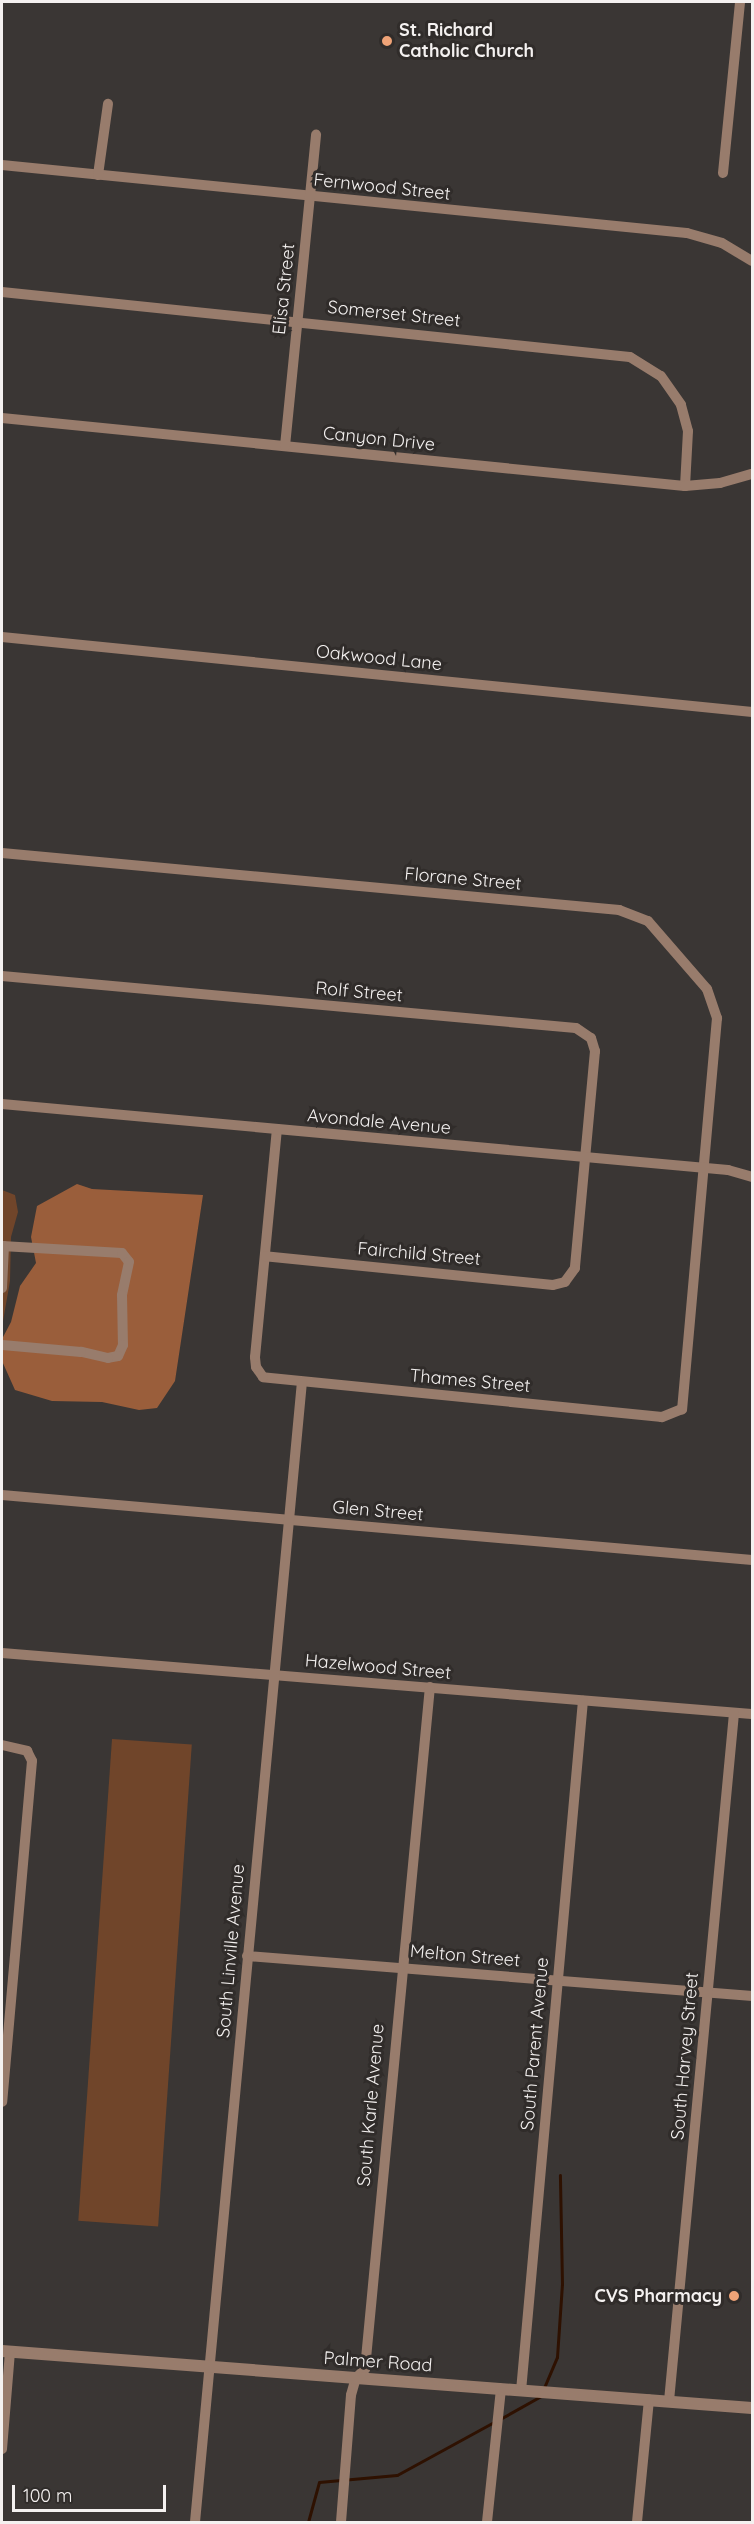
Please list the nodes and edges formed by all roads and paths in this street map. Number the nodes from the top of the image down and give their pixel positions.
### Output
1 (740, 2) edge
2 (108, 104) dead end
3 (316, 135) dead end
4 (2, 165) edge
5 (723, 173) dead end
6 (98, 175) junction
7 (310, 196) junction
8 (753, 261) edge
9 (2, 292) edge
10 (297, 321) junction
11 (2, 418) edge
12 (285, 446) junction
13 (753, 474) edge
14 (685, 486) junction
15 (2, 637) edge
16 (753, 712) edge
17 (2, 853) edge
18 (2, 976) edge
19 (2, 1104) edge
20 (277, 1129) junction
21 (585, 1157) junction
22 (704, 1168) junction
23 (753, 1177) edge
24 (3, 1246) edge
25 (265, 1256) junction
26 (567, 1280) joint
27 (2, 1288) edge
28 (2, 1345) edge
29 (303, 1382) junction
30 (2, 1495) edge
31 (289, 1520) junction
32 (753, 1560) edge
33 (2, 1653) edge
34 (274, 1675) junction
35 (430, 1687) junction
36 (583, 1701) junction
37 (734, 1713) junction
38 (753, 1714) edge
39 (2, 1745) edge
40 (247, 1956) junction
41 (400, 1967) junction
42 (558, 1980) junction
43 (708, 1992) junction
44 (753, 1996) edge
45 (2, 2102) edge
46 (6, 2352) edge
47 (209, 2367) junction
48 (356, 2378) junction
49 (501, 2390) junction
50 (521, 2391) junction
51 (649, 2400) junction
52 (669, 2402) junction
53 (753, 2408) edge
54 (2, 2450) edge
55 (195, 2523) edge
56 (341, 2523) edge
57 (487, 2523) edge
58 (637, 2523) edge

1 - 5 street
2 - 6 street
3 - 7 street, Elisa Street
4 - 6 street, Fernwood Street
6 - 7 street, Fernwood Street
7 - 8 street, Fernwood Street
7 - 10 street, Elisa Street
9 - 10 street, Somerset Street
10 - 12 street, Elisa Street
10 - 14 street, Somerset Street
11 - 12 street, Canyon Drive
12 - 14 street, Canyon Drive
13 - 14 street, Canyon Drive
15 - 16 street, Oakwood Lane
17 - 22 street, Florane Street
18 - 21 street, Rolf Street
19 - 20 street, Avondale Avenue
20 - 21 street, Avondale Avenue
20 - 25 street, Thames Street
21 - 22 street, Avondale Avenue
21 - 26 street, Rolf Street
22 - 23 street, Avondale Avenue
22 - 29 street, Thames Street
24 - 27 street
24 - 28 street
25 - 26 street, Fairchild Street
25 - 29 street, Thames Street
29 - 31 street, South Linville Avenue
30 - 31 street, Glen Street
31 - 32 street, Glen Street
31 - 34 street, South Linville Avenue
33 - 34 street, Hazelwood Street
34 - 35 street, Hazelwood Street
34 - 40 street, South Linville Avenue
35 - 36 street, Hazelwood Street
35 - 41 street, South Karle Avenue
36 - 37 street, Hazelwood Street
36 - 42 street, South Parent Avenue
37 - 38 street, Hazelwood Street
37 - 43 street, South Harvey Street
39 - 45 street
40 - 41 street, Melton Street
40 - 47 street, South Linville Avenue
41 - 42 street, Melton Street
41 - 48 street, South Karle Avenue
42 - 43 street, Melton Street
42 - 50 street, South Parent Avenue
43 - 44 street, Melton Street
43 - 52 street, South Harvey Street
46 - 47 street, Palmer Road
46 - 54 street
47 - 48 street, Palmer Road
47 - 55 street, South Linville Avenue
48 - 49 street, Palmer Road
48 - 56 street, South Karle Avenue
49 - 50 street, Palmer Road
49 - 57 street
50 - 51 street, Palmer Road
51 - 52 street, Palmer Road
51 - 58 street
52 - 53 street, Palmer Road

